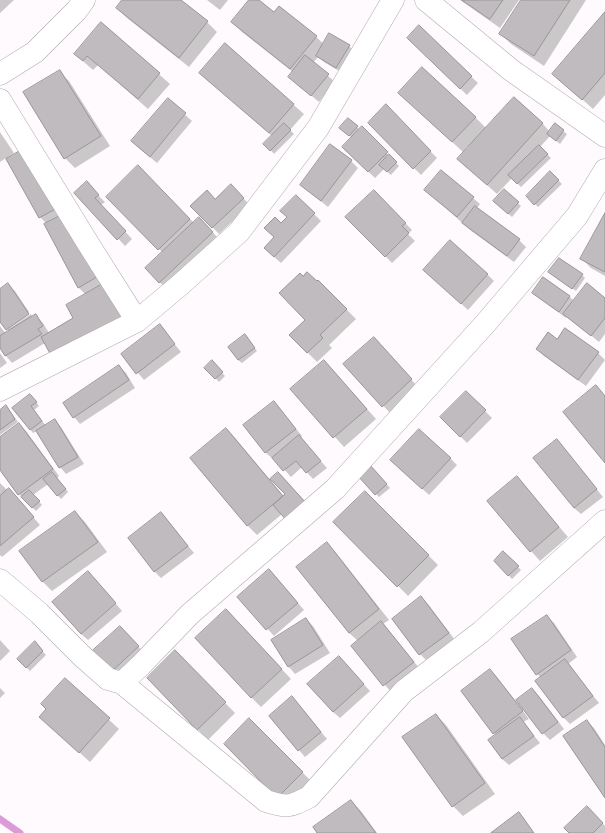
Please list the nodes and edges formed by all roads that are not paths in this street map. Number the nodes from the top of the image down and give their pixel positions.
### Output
1 (84, 0) edge
2 (394, 0) edge
3 (426, 0) edge
4 (0, 74) edge
5 (0, 100) edge
6 (605, 136) edge
7 (605, 170) edge
8 (137, 321) junction
9 (0, 390) edge
10 (605, 521) edge
11 (0, 580) edge
12 (122, 683) junction

1 - 4 street
2 - 8 street
3 - 6 street
5 - 8 street
7 - 12 street
8 - 9 street
10 - 12 street
11 - 12 street

